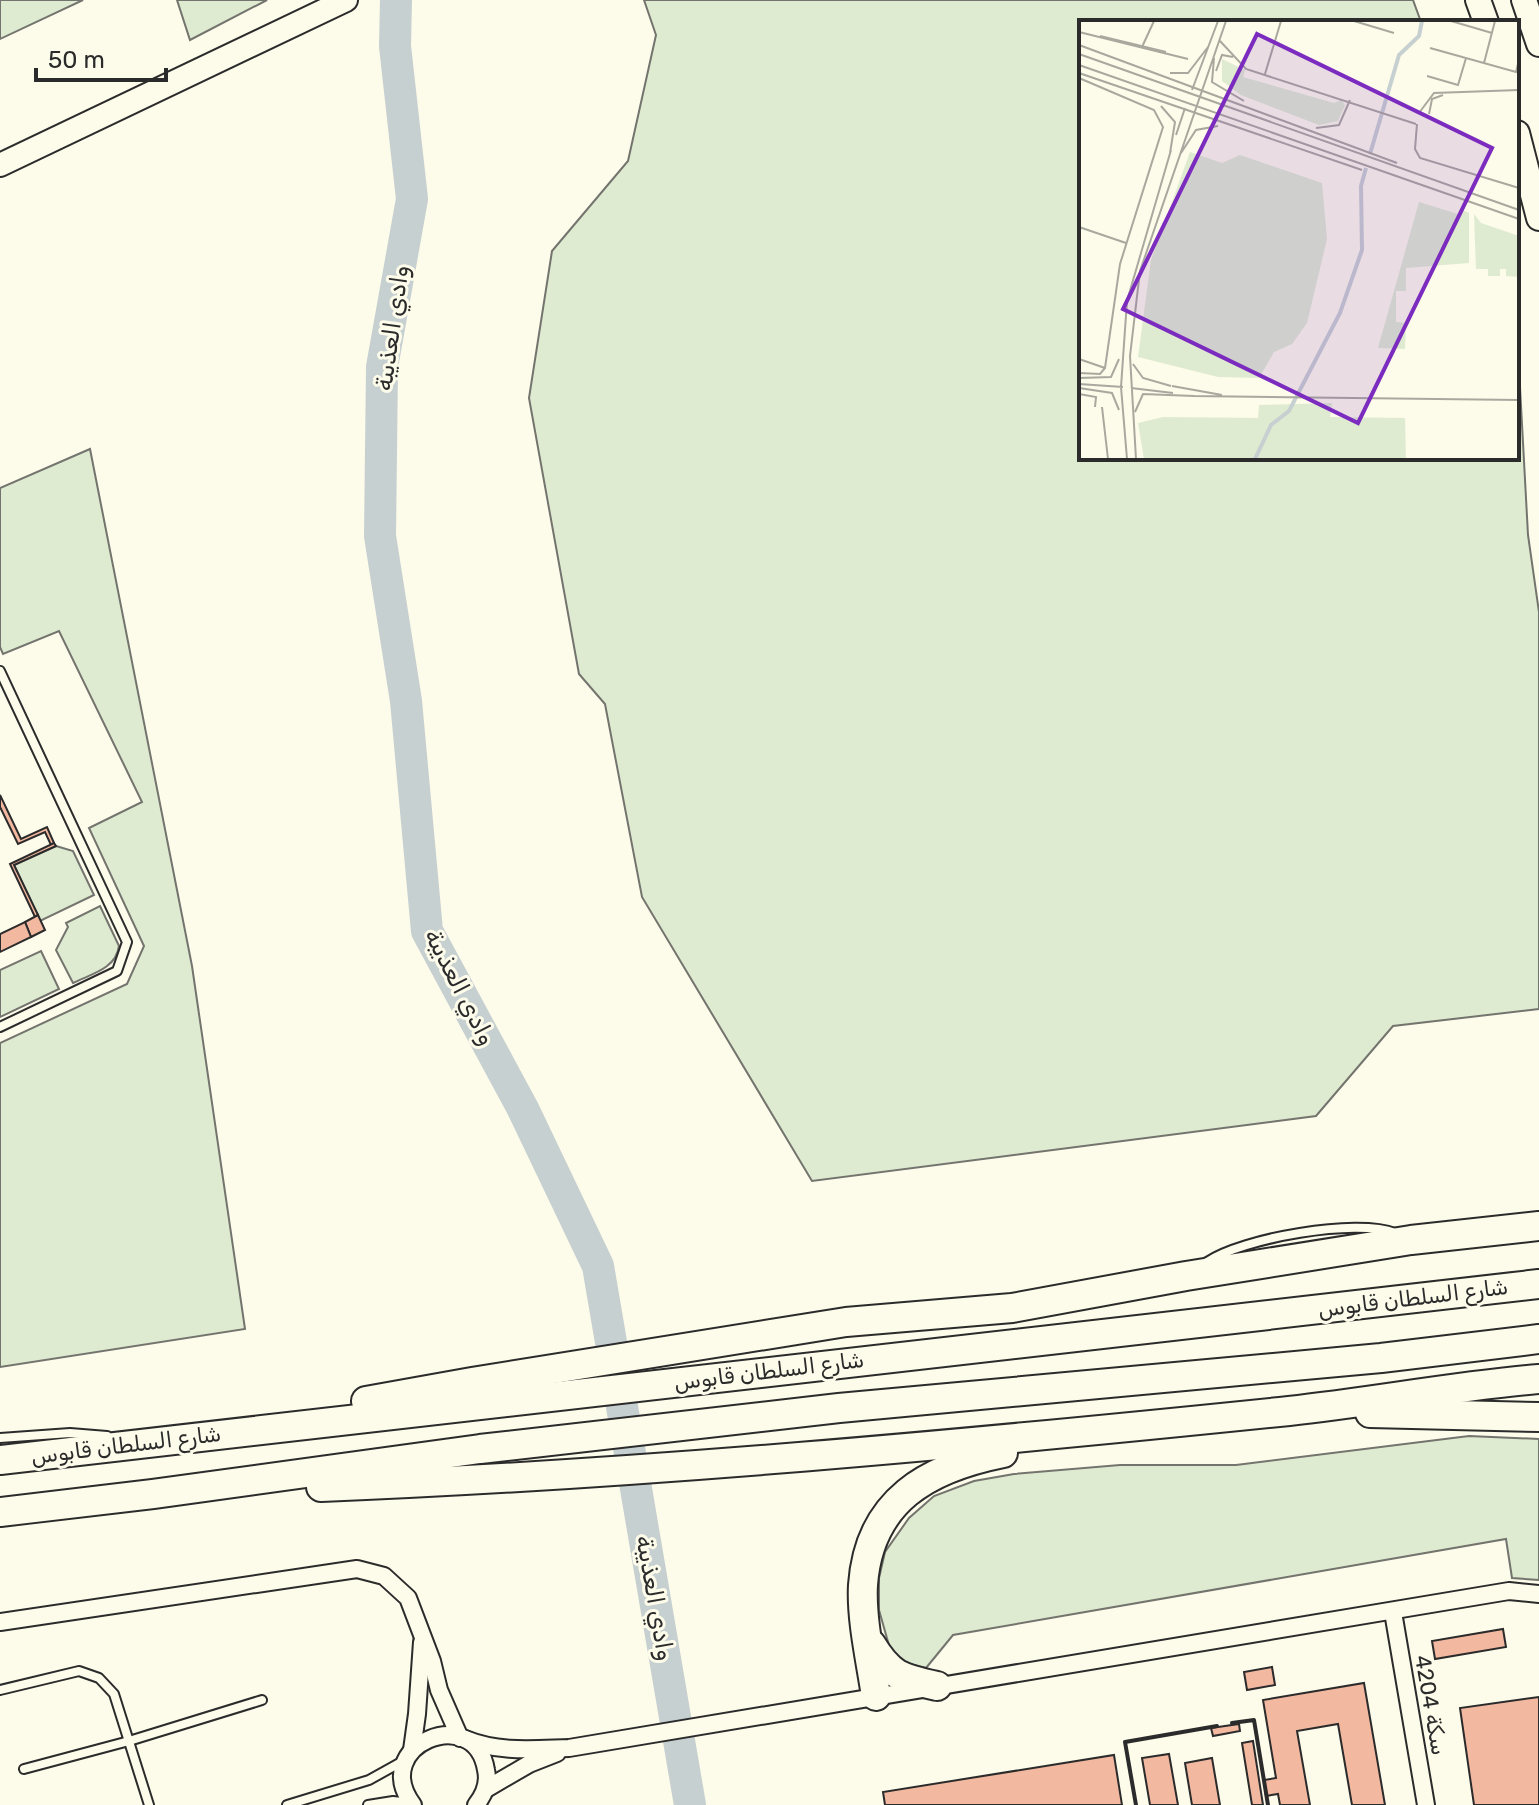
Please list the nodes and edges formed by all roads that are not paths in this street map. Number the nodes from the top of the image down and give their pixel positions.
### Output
1 (346, 0) edge
2 (1478, 0) edge
3 (1524, 0) edge
4 (1485, 20) edge
5 (1539, 44) edge
6 (1519, 141) edge
7 (0, 165) edge
8 (1539, 218) edge
9 (0, 671) edge
10 (0, 1027) edge
11 (1539, 1206) edge
12 (1539, 1226) edge
13 (1450, 1234) junction
14 (1411, 1240) junction
15 (1539, 1245) edge
16 (1323, 1254) junction
17 (1186, 1276) junction
18 (1539, 1284) edge
19 (1539, 1339) edge
20 (1539, 1370) edge
21 (1539, 1379) edge
22 (1476, 1384) junction
23 (474, 1394) junction
24 (1293, 1411) junction
25 (1539, 1417) edge
26 (1140, 1425) junction
27 (0, 1438) edge
28 (144, 1442) junction
29 (0, 1460) edge
30 (153, 1494) junction
31 (0, 1512) edge
32 (1539, 1594) edge
33 (1393, 1612) junction
34 (0, 1622) edge
35 (422, 1637) junction
36 (868, 1638) junction
37 (937, 1686) junction
38 (0, 1690) edge
39 (876, 1696) junction
40 (262, 1700) dead end
41 (462, 1739) junction
42 (129, 1741) junction
43 (569, 1748) junction
44 (409, 1755) junction
45 (24, 1769) dead end
46 (486, 1789) junction
47 (412, 1804) edge
48 (149, 1805) edge
49 (287, 1805) edge
50 (368, 1805) edge
51 (476, 1805) edge
52 (1426, 1805) edge

1 - 7 street
2 - 4 main road
3 - 5 main road
6 - 8 main road
9 - 10 lane
11 - 13 highway
12 - 13 highway
13 - 14 highway
14 - 16 highway
14 - 17 lane
15 - 16 highway
16 - 17 highway
17 - 23 highway
18 - 23 highway, شارع السلطان قابوس
19 - 30 highway, شارع السلطان قابوس
20 - 22 highway
21 - 22 highway
22 - 24 highway
23 - 28 highway, شارع السلطان قابوس
24 - 25 highway
24 - 26 highway
26 - 30 highway
26 - 36 highway
27 - 28 lane
28 - 29 highway, شارع السلطان قابوس
30 - 31 highway, شارع السلطان قابوس
32 - 33 street
33 - 37 street
33 - 52 street, سكة 4204
34 - 35 street
35 - 41 street
35 - 44 street
36 - 37 highway
36 - 39 highway
37 - 39 street
38 - 42 lane
39 - 43 street
40 - 42 lane
41 - 43 street
41 - 44 street
41 - 46 street
42 - 45 lane
42 - 48 lane
43 - 46 street
44 - 47 street
44 - 49 lane
46 - 51 street
47 - 50 lane

